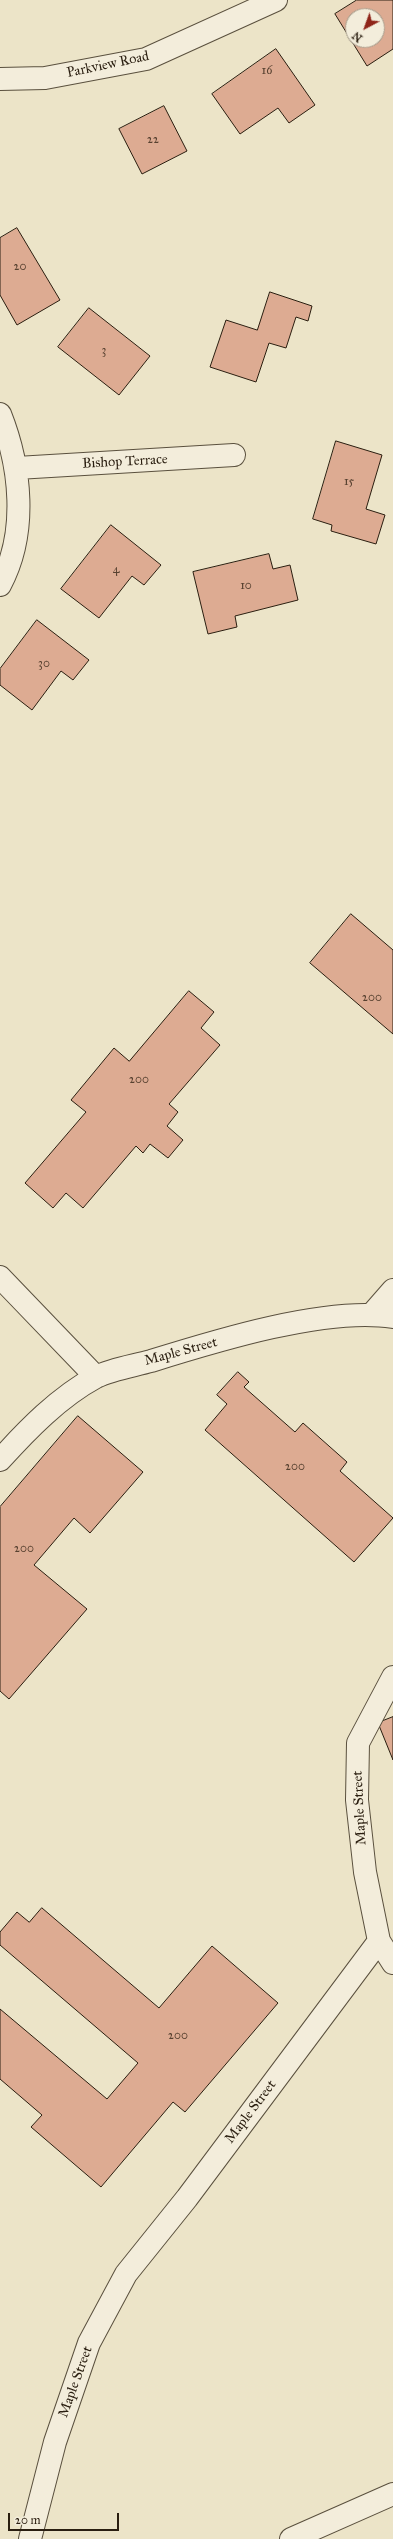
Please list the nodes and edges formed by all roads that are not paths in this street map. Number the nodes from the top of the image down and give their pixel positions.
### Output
1 (276, 0) edge
2 (0, 79) edge
3 (0, 414) edge
4 (234, 455) dead end
5 (17, 468) junction
6 (0, 585) edge
7 (0, 1277) edge
8 (393, 1290) edge
9 (372, 1314) junction
10 (393, 1317) edge
11 (96, 1377) junction
12 (0, 1460) edge
13 (393, 1676) edge
14 (379, 1941) junction
15 (393, 1963) edge
16 (393, 2494) edge
17 (30, 2539) edge
18 (291, 2539) edge

1 - 2 street, Parkview Road
3 - 5 street
4 - 5 street, Bishop Terrace
5 - 6 street
7 - 11 street
8 - 9 street
9 - 10 street, Maple Street
9 - 11 street, Maple Street
11 - 12 street, Maple Street
13 - 14 street, Maple Street
14 - 15 street
14 - 17 street, Maple Street
16 - 18 street

